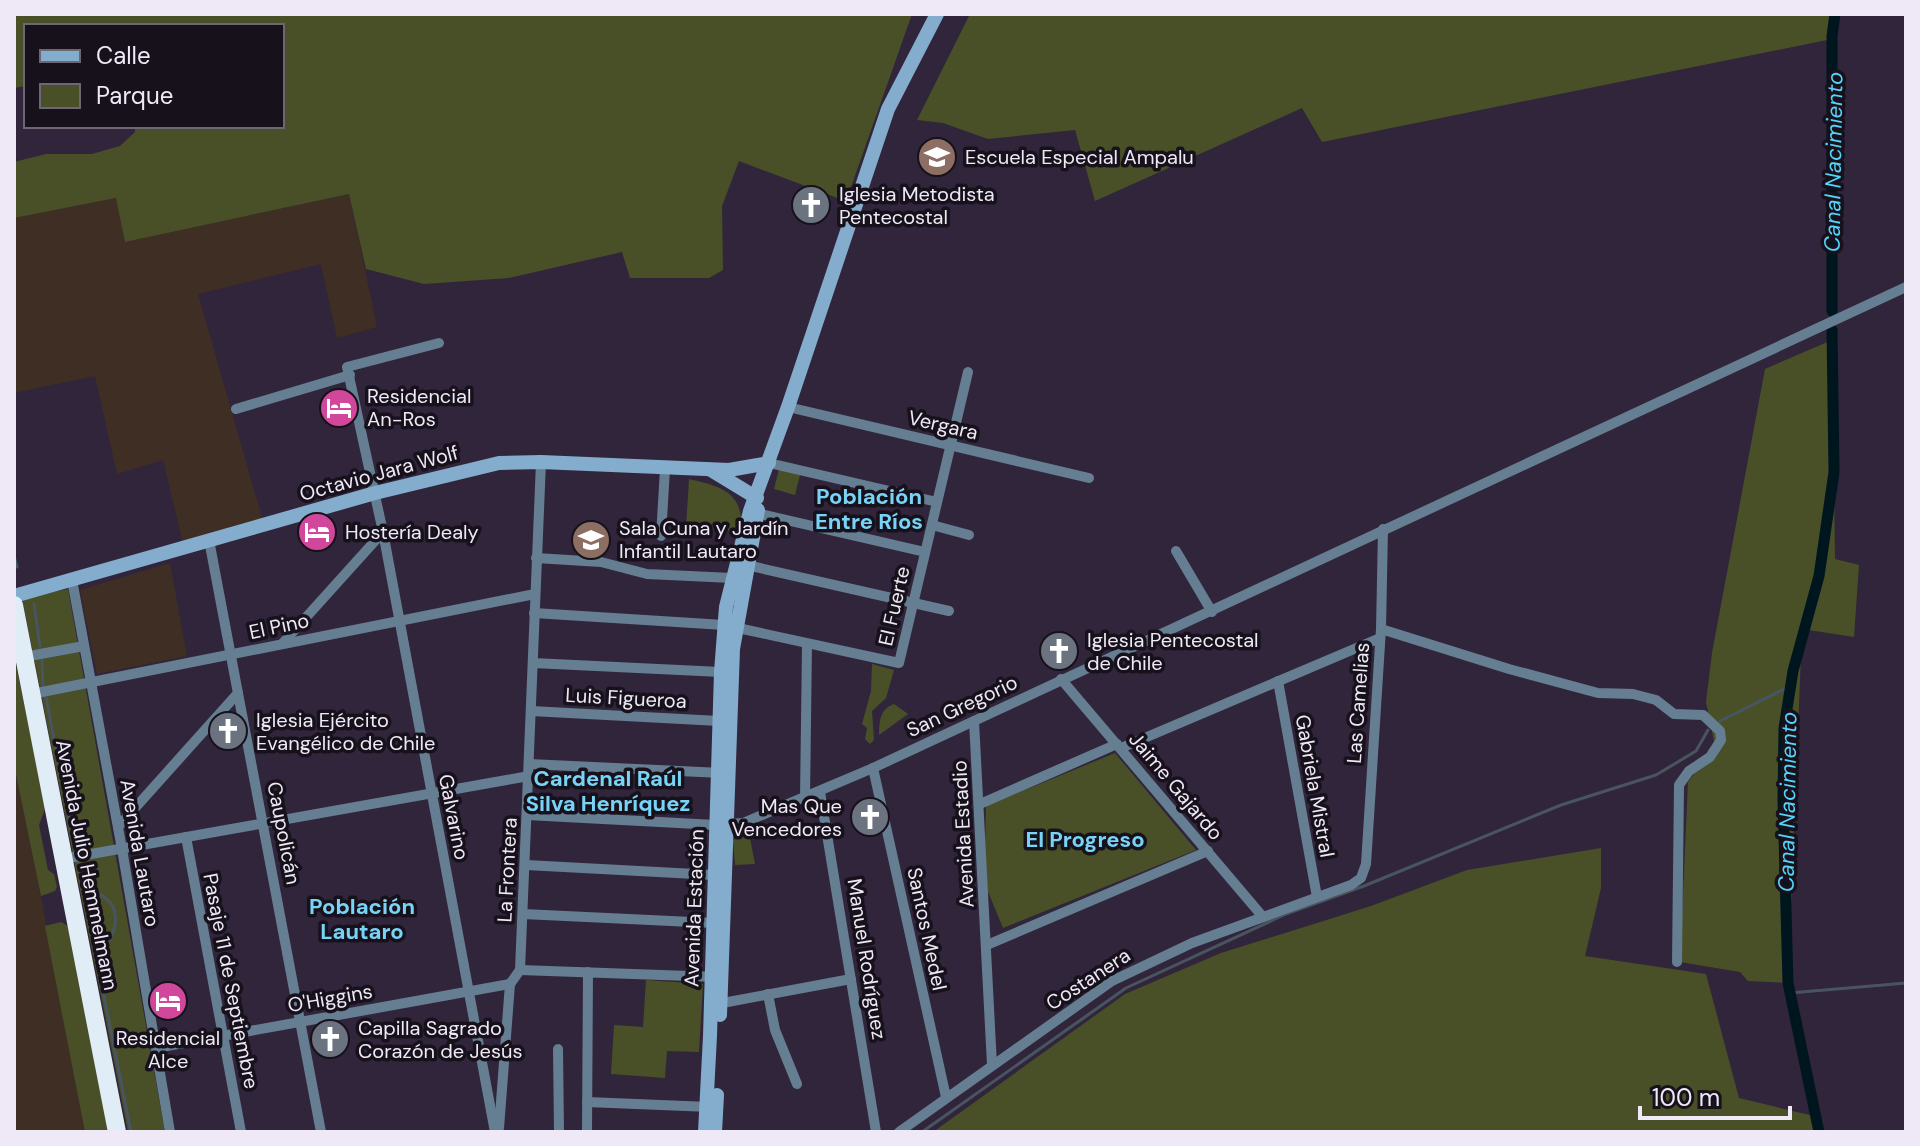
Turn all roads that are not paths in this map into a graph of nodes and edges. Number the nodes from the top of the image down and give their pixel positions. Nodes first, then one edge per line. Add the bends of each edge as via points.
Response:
1 (937, 14) edge
2 (1906, 287) edge
3 (439, 343) dead end
4 (348, 371) junction
5 (968, 372) dead end
6 (788, 407) junction
7 (236, 409) dead end
8 (951, 445) junction
9 (541, 462) junction
10 (769, 463) junction
11 (665, 469) junction
12 (711, 469) junction
13 (1089, 478) dead end
14 (375, 493) junction
15 (937, 502) junction
16 (755, 507) junction
17 (932, 525) junction
18 (1383, 529) junction
19 (383, 532) junction
20 (969, 535) dead end
21 (661, 536) dead end
22 (209, 540) junction
23 (1176, 551) dead end
24 (925, 552) junction
25 (536, 558) junction
26 (739, 569) junction
27 (72, 580) junction
28 (535, 594) junction
29 (14, 596) edge
30 (913, 603) junction
31 (14, 605) edge
32 (949, 611) dead end
33 (1212, 612) junction
34 (534, 613) junction
35 (399, 619) junction
36 (730, 626) junction
37 (1380, 634) junction
38 (282, 644) junction
39 (807, 644) junction
40 (84, 646) junction
41 (230, 655) junction
42 (24, 657) junction
43 (533, 663) junction
44 (721, 672) junction
45 (1061, 679) junction
46 (1278, 681) junction
47 (91, 682) junction
48 (238, 693) junction
49 (32, 694) junction
50 (531, 711) junction
51 (719, 721) junction
52 (974, 721) junction
53 (1119, 746) junction
54 (873, 768) junction
55 (529, 770) junction
56 (722, 773) junction
57 (820, 792) junction
58 (431, 793) junction
59 (805, 799) junction
60 (980, 804) junction
61 (527, 815) junction
62 (264, 823) junction
63 (721, 825) junction
64 (118, 827) junction
65 (186, 837) junction
66 (122, 849) junction
67 (1208, 851) junction
68 (63, 859) junction
69 (526, 865) junction
70 (714, 875) junction
71 (1361, 878) joint
72 (1317, 897) junction
73 (523, 914) junction
74 (1263, 917) junction
75 (713, 923) junction
76 (987, 945) junction
77 (1677, 962) dead end
78 (520, 970) junction
79 (588, 972) junction
80 (717, 977) junction
81 (851, 979) junction
82 (510, 984) junction
83 (468, 991) junction
84 (768, 994) junction
85 (716, 1005) junction
86 (301, 1022) junction
87 (223, 1036) junction
88 (156, 1048) junction
89 (558, 1049) dead end
90 (992, 1065) junction
91 (797, 1084) dead end
92 (946, 1097) junction
93 (587, 1102) junction
94 (711, 1107) junction
95 (117, 1132) edge
96 (170, 1132) edge
97 (241, 1132) edge
98 (321, 1132) edge
99 (497, 1132) edge
100 (559, 1132) edge
101 (587, 1132) edge
102 (705, 1132) edge
103 (715, 1132) edge
104 (876, 1132) edge
105 (899, 1132) edge

1 - 6 main road, Avenida Estación via 888,109
2 - 18 street, San Gregorio
3 - 4 street
4 - 7 street
4 - 14 street, Galvarino
5 - 8 street, El Fuerte
6 - 8 street, Vergara
6 - 10 main road, Avenida Estación
8 - 13 street, Vergara
8 - 15 street, El Fuerte
9 - 11 main road, Octavio Jara Wolf
9 - 14 main road, Octavio Jara Wolf via 499,463
9 - 25 street, La Frontera
10 - 12 main road, Octavio Jara Wolf
10 - 15 street
10 - 16 main road, Avenida Estación
11 - 12 main road, Octavio Jara Wolf
11 - 21 street
12 - 16 main road
14 - 19 street, Galvarino
14 - 22 main road, Octavio Jara Wolf
15 - 17 street, El Fuerte
16 - 24 street
16 - 26 main road, Avenida Estación
17 - 20 street
17 - 24 street, El Fuerte
18 - 33 street, San Gregorio
18 - 37 street, Las Camelias
19 - 35 street, Galvarino
19 - 38 street
22 - 27 main road, Octavio Jara Wolf
22 - 41 street, Caupolicán
23 - 33 street
24 - 30 street, El Fuerte
25 - 26 street via 601,562 647,574
25 - 28 street, La Frontera
26 - 30 street
26 - 36 main road, Avenida Estación
26 - 36 main road, Avenida Estación
27 - 29 main road, Octavio Jara Wolf
27 - 40 street, Avenida Lautaro
28 - 34 street, La Frontera
28 - 35 street, El Pino
30 - 32 street
30 - 39 street, El Fuerte via 899,663
31 - 42 highway, Avenida Julio Hemmelmann
33 - 45 street, San Gregorio
34 - 36 street
34 - 43 street, La Frontera
35 - 38 street, El Pino
35 - 58 street, Galvarino
36 - 39 street
36 - 44 main road, Avenida Estación
36 - 56 main road, Avenida Estación via 733,649
37 - 46 street
37 - 71 street, Las Camelias
37 - 77 street via 1598,693 1656,700 1674,714 1703,715 1720,731 1721,740 1710,757 1679,785
38 - 41 street, El Pino
39 - 59 street
40 - 42 street
40 - 47 street, Avenida Lautaro
41 - 47 street, El Pino
41 - 48 street, Caupolicán
42 - 49 highway, Avenida Julio Hemmelmann
43 - 44 street
43 - 50 street, La Frontera
44 - 51 main road, Avenida Estación
45 - 52 street, San Gregorio
45 - 53 street, Jaime Gajardo
46 - 53 street
46 - 72 street, Gabriela Mistral
47 - 49 street, El Pino
47 - 64 street, Avenida Lautaro
48 - 62 street, Caupolicán
48 - 64 street
49 - 68 highway, Avenida Julio Hemmelmann
50 - 51 street, Luis Figueroa
50 - 55 street, La Frontera
51 - 56 main road, Avenida Estación
52 - 54 street, San Gregorio
52 - 60 street, Avenida Estadio
53 - 60 street
53 - 67 street, Jaime Gajardo
54 - 57 street, San Gregorio
54 - 92 street, Santos Medel
55 - 56 street
55 - 58 street
55 - 61 street, La Frontera
56 - 63 main road, Avenida Estación
57 - 59 street, San Gregorio
57 - 81 street, Manuel Rodríguez
58 - 62 street
58 - 83 street, Galvarino
59 - 63 street, San Gregorio via 743,823
60 - 76 street, Avenida Estadio
61 - 63 street, San Gregorio
61 - 69 street, La Frontera
62 - 65 street
62 - 86 street, Caupolicán
63 - 70 main road, Avenida Estación
63 - 80 main road, Avenida Estación
64 - 66 street, Avenida Lautaro
65 - 66 street
65 - 87 street, Pasaje 11 de Septiembre
66 - 68 street
66 - 88 street, Avenida Lautaro
67 - 74 street, Jaime Gajardo
67 - 76 street
68 - 95 highway, Avenida Julio Hemmelmann
69 - 70 street
69 - 73 street, La Frontera
70 - 75 main road, Avenida Estación
71 - 72 street, Costanera
72 - 74 street, Costanera
73 - 75 street
73 - 78 street, La Frontera
74 - 90 street, Costanera via 1165,954 1112,981
75 - 80 main road, Avenida Estación
76 - 90 street, Avenida Estadio
78 - 79 street
78 - 82 street
79 - 80 street
79 - 93 street
80 - 85 main road, Avenida Estación
81 - 84 street
81 - 104 street, Manuel Rodríguez
82 - 83 street, O'Higgins
82 - 99 street
83 - 86 street, O'Higgins
83 - 99 street, Galvarino
84 - 85 street
84 - 91 street via 775,1030
85 - 94 main road, Avenida Estación
86 - 87 street, O'Higgins
86 - 98 street, Caupolicán
87 - 88 street, O'Higgins
87 - 97 street, Pasaje 11 de Septiembre
88 - 96 street, Avenida Lautaro
89 - 100 street
90 - 92 street, Costanera
92 - 105 street, Costanera
93 - 94 street
93 - 101 street
94 - 102 main road, Avenida Estación
94 - 103 main road, Avenida Estación

